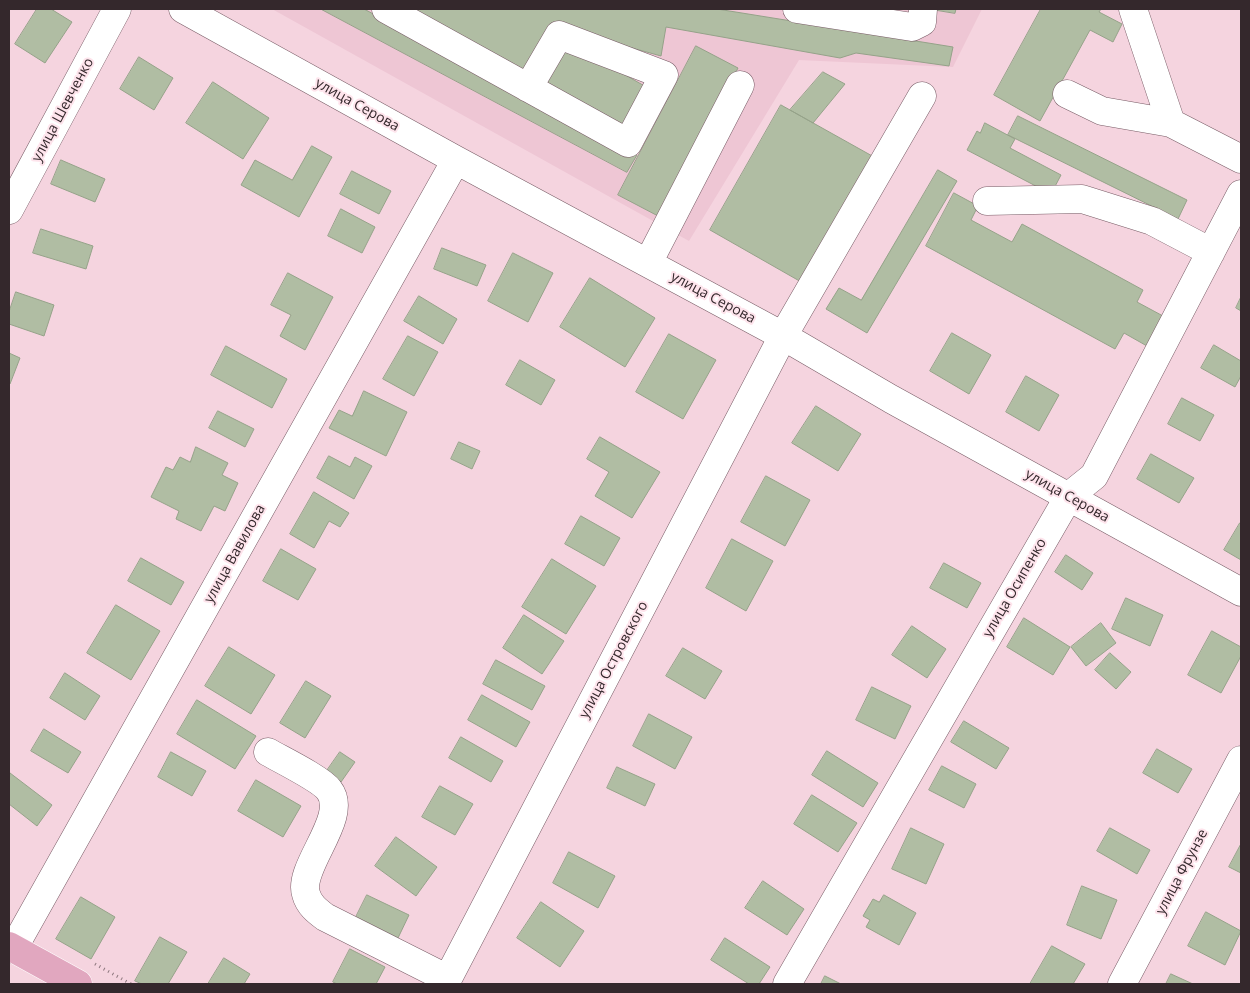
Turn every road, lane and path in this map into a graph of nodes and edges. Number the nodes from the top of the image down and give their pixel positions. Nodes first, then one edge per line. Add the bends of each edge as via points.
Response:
1 (117, 9) edge
2 (182, 9) edge
3 (386, 9) edge
4 (797, 9) edge
5 (923, 9) edge
6 (1133, 9) edge
7 (740, 85) dead end
8 (528, 88) junction
9 (1067, 94) dead end
10 (922, 96) dead end
11 (1171, 123) junction
12 (1241, 159) edge
13 (456, 160) junction
14 (1241, 194) edge
15 (987, 201) dead end
16 (9, 210) edge
17 (1211, 252) junction
18 (648, 263) junction
19 (783, 336) junction
20 (1069, 496) junction
21 (1241, 592) edge
22 (268, 752) dead end
23 (1241, 760) edge
24 (11, 948) edge
25 (446, 982) edge
26 (78, 984) edge
27 (787, 984) edge
28 (1122, 984) edge

1 - 16 street, улица Шевченко
2 - 13 street, улица Серова
3 - 8 street
4 - 5 street via 912,27 922,22
6 - 11 street
7 - 18 street
8 - 8 street via 559,35 664,75 628,143
9 - 11 street via 1102,111
10 - 19 street, улица Островского
11 - 12 street
13 - 18 street, улица Серова
13 - 24 street, улица Вавилова
14 - 17 street, улица Осипенко
15 - 17 street via 1082,199 1152,221
17 - 20 street, улица Осипенко via 1094,476
18 - 19 street, улица Серова
19 - 20 street, улица Серова
19 - 25 street, улица Островского
20 - 21 street, улица Серова
20 - 27 street, улица Осипенко
22 - 25 street via 330,790 334,801 334,813 306,880 305,893 312,906 325,917
23 - 28 street, улица Фрунзе
24 - 26 main road

